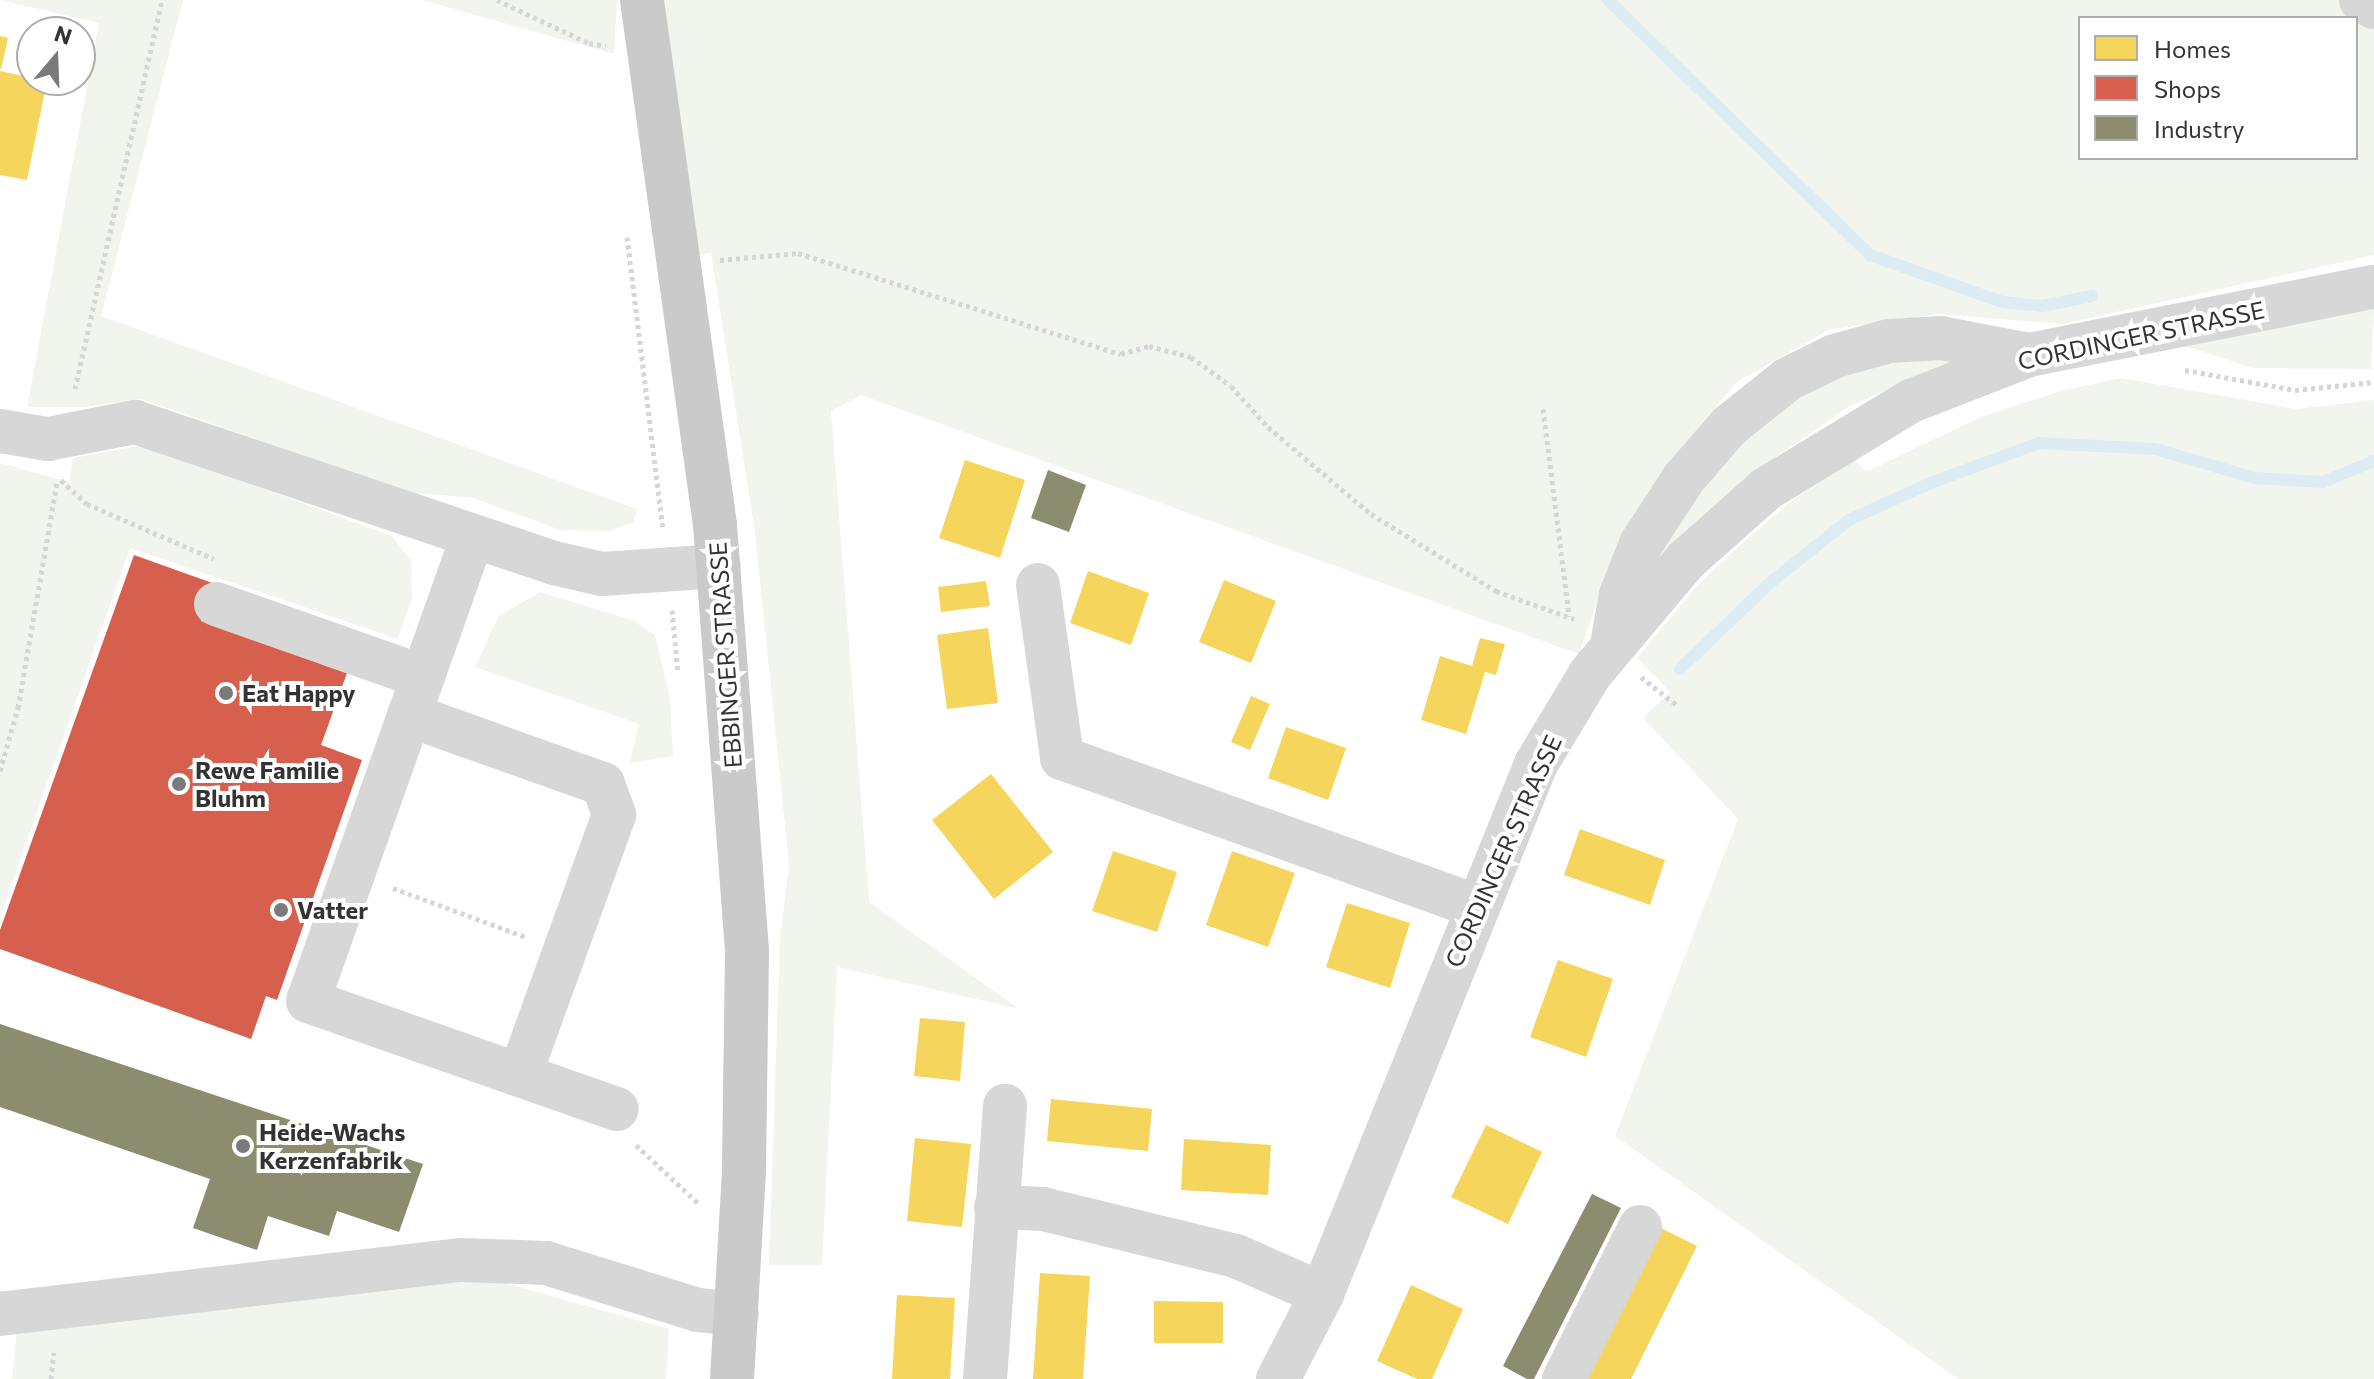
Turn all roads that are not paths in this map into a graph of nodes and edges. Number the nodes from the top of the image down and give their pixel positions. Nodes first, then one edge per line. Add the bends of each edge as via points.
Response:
1 (642, 0) edge
2 (2361, 0) edge
3 (2374, 7) edge
4 (2374, 287) edge
5 (2029, 355) junction
6 (0, 431) edge
7 (472, 538) junction
8 (719, 566) junction
9 (1038, 585) dead end
10 (216, 604) dead end
11 (1611, 645) junction
12 (416, 696) junction
13 (1476, 906) junction
14 (520, 1075) junction
15 (1005, 1106) dead end
16 (617, 1109) road end
17 (996, 1207) junction
18 (1640, 1227) dead end
19 (1322, 1294) junction
20 (0, 1314) edge
21 (737, 1314) junction
22 (1282, 1378) edge
23 (732, 1379) edge
24 (985, 1379) edge
25 (1564, 1379) edge

1 - 8 main road, EBBINGER STRASSE
2 - 3 street
4 - 5 street, CORDINGER STRASSE
5 - 11 street, CORDINGER STRASSE via 1911,401 1766,489 1685,561
5 - 11 street via 1941,338 1889,341 1835,356 1788,379 1729,426 1684,478 1641,544 1621,595
6 - 7 street via 48,439 135,422
7 - 8 street via 602,574
7 - 12 street
8 - 21 main road, EBBINGER STRASSE via 747,952
9 - 13 street via 1062,758
10 - 12 street
11 - 13 street, CORDINGER STRASSE via 1536,764
12 - 14 street via 603,784 614,815
12 - 14 street via 308,1001
13 - 19 street, CORDINGER STRASSE
14 - 16 street
15 - 17 street
17 - 19 street via 1043,1209 1236,1256
17 - 24 street
18 - 25 street
19 - 22 street, CORDINGER STRASSE
20 - 21 street via 462,1260 546,1263 698,1310
21 - 23 main road, EBBINGER STRASSE

